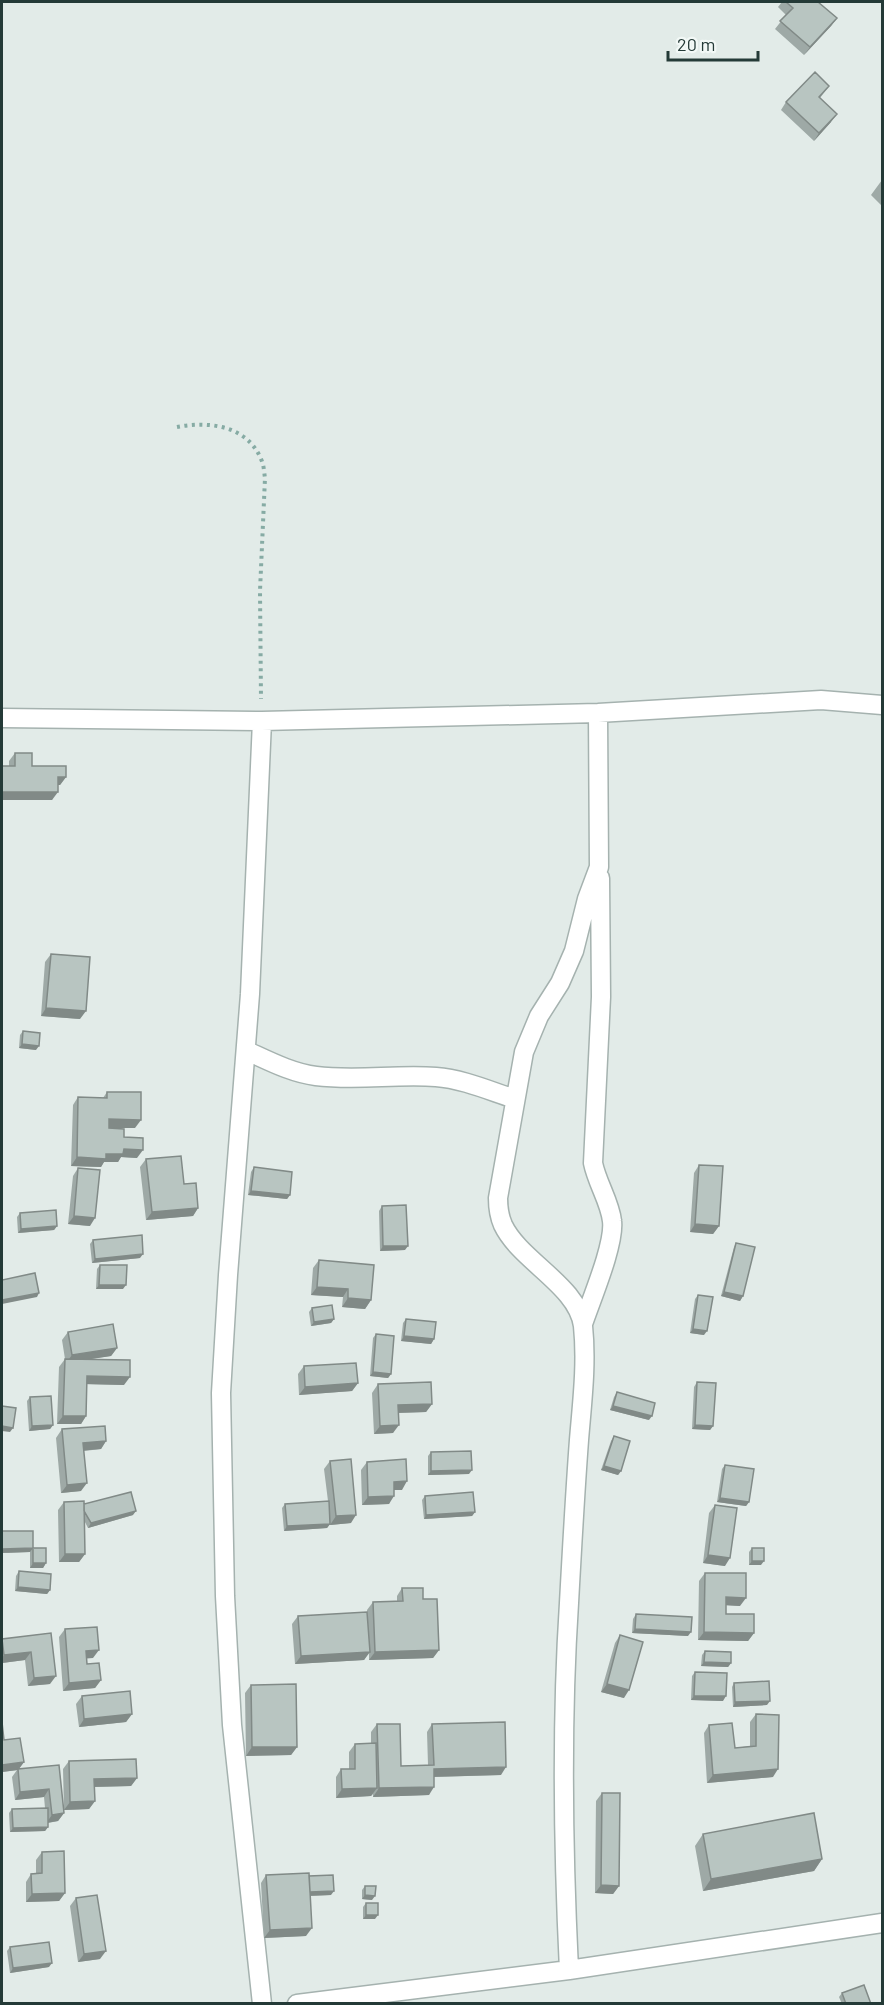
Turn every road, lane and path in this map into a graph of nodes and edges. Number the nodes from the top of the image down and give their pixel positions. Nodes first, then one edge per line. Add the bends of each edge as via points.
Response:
1 (177, 427) dead end
2 (882, 705) edge
3 (598, 713) junction
4 (2, 718) edge
5 (262, 721) junction
6 (599, 867) junction
7 (247, 1051) junction
8 (515, 1099) junction
9 (582, 1324) junction
10 (882, 1923) edge
11 (569, 1970) junction
12 (262, 2004) edge
13 (297, 2004) edge

1 - 5 path via 198,423 232,429 251,442 262,459
2 - 3 street via 821,700
3 - 5 street
3 - 6 street
4 - 5 street
5 - 7 street
6 - 8 street via 574,951 524,1052
6 - 9 street via 601,998 593,1163 613,1224
7 - 8 street via 314,1076 437,1077
7 - 12 street via 228,1275 222,1473 232,1725
8 - 9 street via 498,1198 502,1223 516,1245 567,1295
9 - 11 street via 582,1398 566,1647 564,1871
10 - 11 street
11 - 13 street

